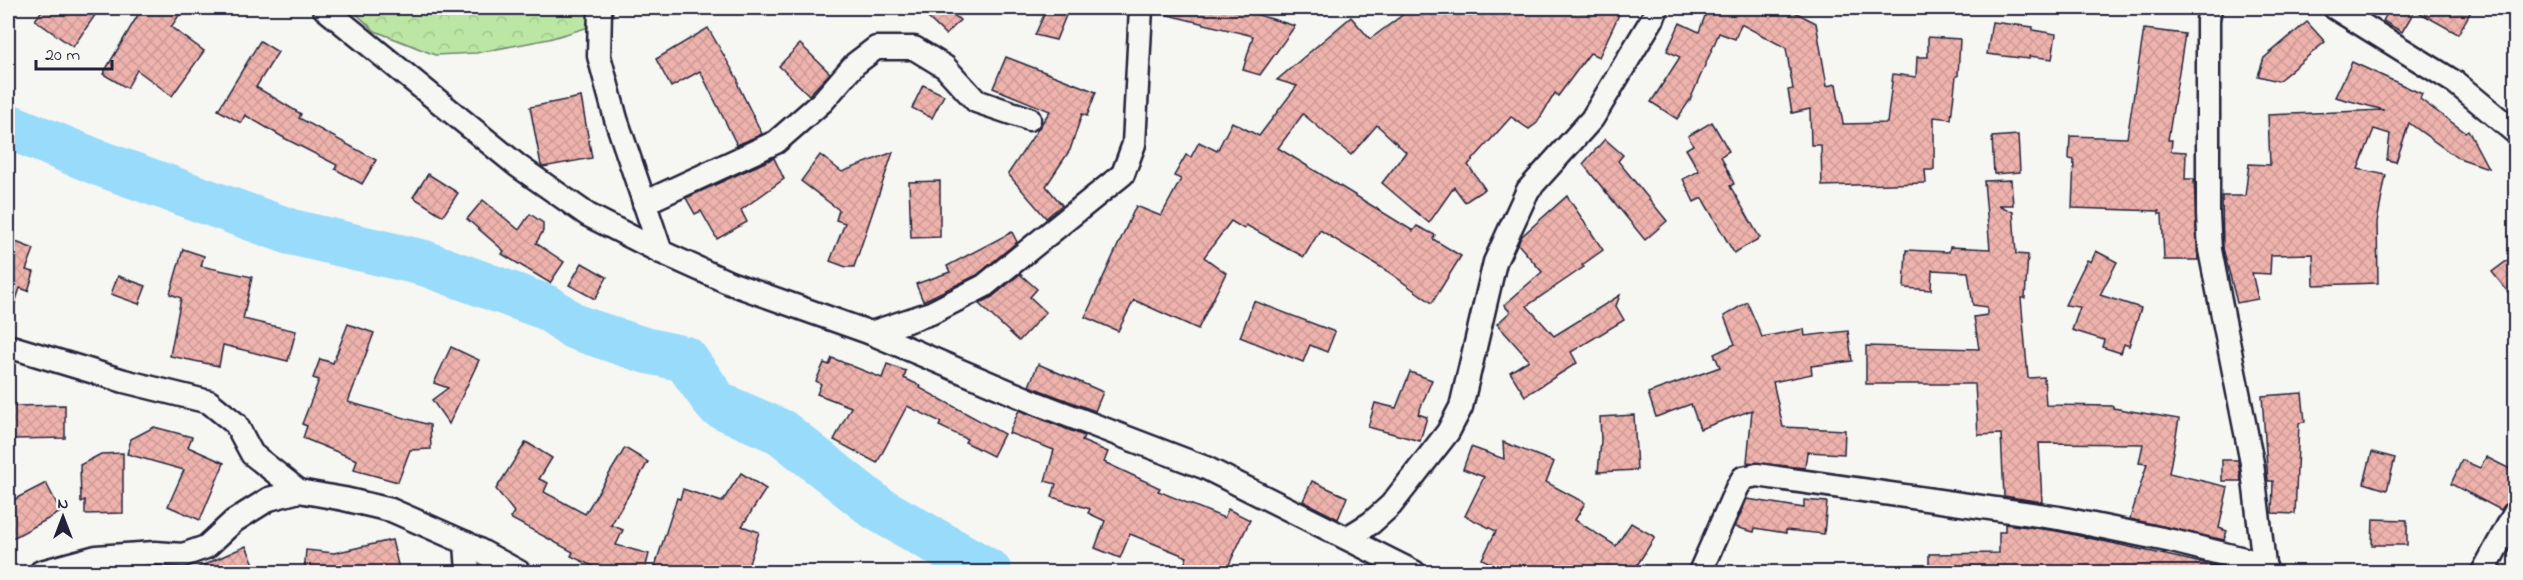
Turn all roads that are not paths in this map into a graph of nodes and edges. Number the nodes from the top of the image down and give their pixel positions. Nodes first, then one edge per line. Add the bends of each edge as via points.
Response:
1 (324, 8) edge
2 (600, 8) edge
3 (1142, 8) edge
4 (1657, 8) edge
5 (2210, 8) edge
6 (2336, 8) edge
7 (1029, 118) dead end
8 (2516, 133) edge
9 (644, 203) junction
10 (660, 252) junction
11 (871, 333) junction
12 (8, 346) edge
13 (299, 491) junction
14 (2516, 511) edge
15 (1347, 538) junction
16 (466, 543) junction
17 (185, 564) edge
18 (2265, 568) edge
19 (41, 573) edge
20 (468, 573) edge
21 (519, 573) edge
22 (1414, 573) edge
23 (1700, 573) edge
24 (2483, 573) edge

1 - 10 street via 518,166 588,215
2 - 9 street via 599,56
3 - 11 street via 1134,144 1123,174 984,286 931,313
4 - 15 street via 1592,118 1528,190 1496,262 1461,407 1448,432 1391,505
5 - 18 street via 2211,250 2252,464
6 - 8 street via 2456,83
7 - 9 street via 976,101 945,67 914,48 876,48 776,142
9 - 10 street
10 - 11 street via 730,283
11 - 15 street via 1036,403 1206,468
12 - 13 street via 209,402 236,424 252,454
13 - 16 street via 390,510
13 - 17 street via 269,499 234,521
14 - 24 street
15 - 22 street
16 - 20 street
16 - 21 street
17 - 19 street via 154,553 106,556
18 - 23 street via 2172,541 2059,518 1757,475 1743,478 1737,488

